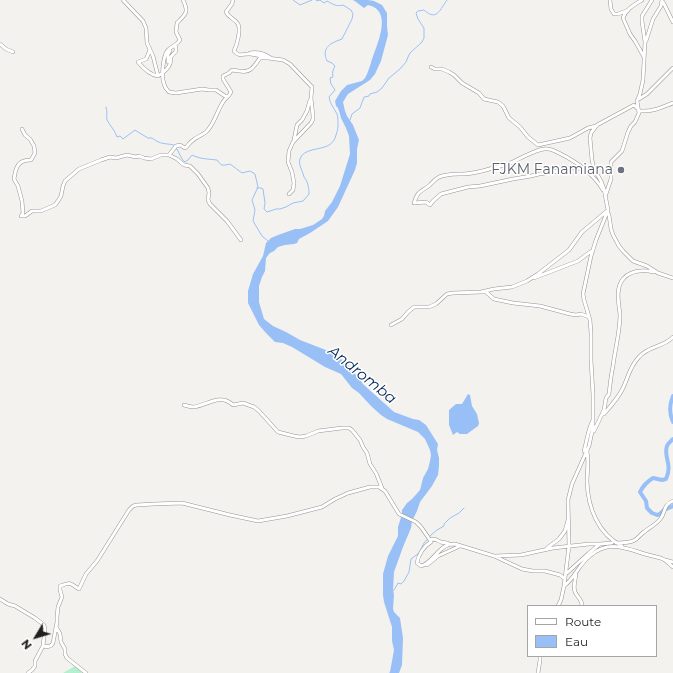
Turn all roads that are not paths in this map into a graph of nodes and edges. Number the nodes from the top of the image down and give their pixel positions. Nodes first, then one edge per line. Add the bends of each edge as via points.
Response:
1 (124, 0) edge
2 (183, 0) edge
3 (233, 0) edge
4 (610, 0) edge
5 (642, 0) edge
6 (652, 0) edge
7 (662, 0) edge
8 (627, 10) junction
9 (673, 22) edge
10 (645, 42) junction
11 (0, 44) edge
12 (173, 46) junction
13 (150, 49) junction
14 (13, 52) dead end
15 (247, 54) junction
16 (644, 57) junction
17 (268, 58) junction
18 (272, 59) junction
19 (168, 66) junction
20 (431, 67) dead end
21 (673, 68) edge
22 (163, 72) junction
23 (158, 76) junction
24 (312, 95) junction
25 (228, 97) junction
26 (637, 101) junction
27 (673, 103) edge
28 (634, 105) junction
29 (638, 110) junction
30 (598, 125) junction
31 (22, 129) dead end
32 (293, 142) junction
33 (169, 155) junction
34 (586, 170) junction
35 (289, 194) dead end
36 (605, 195) junction
37 (607, 206) junction
38 (607, 211) junction
39 (241, 240) dead end
40 (593, 251) junction
41 (658, 273) junction
42 (673, 278) edge
43 (528, 280) junction
44 (481, 292) junction
45 (589, 317) junction
46 (391, 325) dead end
47 (673, 337) edge
48 (184, 405) dead end
49 (594, 418) junction
50 (601, 418) junction
51 (588, 446) junction
52 (587, 450) junction
53 (582, 459) junction
54 (382, 488) junction
55 (673, 501) edge
56 (568, 519) junction
57 (429, 538) junction
58 (449, 544) junction
59 (616, 544) junction
60 (460, 546) junction
61 (569, 546) junction
62 (601, 546) junction
63 (626, 548) junction
64 (546, 549) junction
65 (494, 556) junction
66 (664, 559) junction
67 (673, 562) edge
68 (424, 565) junction
69 (673, 567) edge
70 (578, 570) junction
71 (566, 574) junction
72 (565, 578) junction
73 (564, 586) junction
74 (0, 599) edge
75 (558, 605) edge
76 (582, 605) edge
77 (56, 627) junction
78 (43, 646) junction
79 (540, 657) edge
80 (28, 673) edge
81 (86, 673) edge
82 (538, 673) edge

1 - 13 street via 143,21
2 - 12 street via 186,11 177,23 176,32 180,40
3 - 15 street via 226,14 239,28 234,51 238,55
4 - 8 street via 614,14
5 - 8 street
6 - 10 street via 642,16
7 - 9 street
7 - 10 street
8 - 16 street via 624,21
10 - 16 street
11 - 14 street
12 - 19 street via 168,54
12 - 19 street via 176,52 171,56
12 - 22 street via 165,55
13 - 23 street
13 - 23 street via 146,59 138,62 150,73
15 - 17 street
15 - 18 street via 256,52
16 - 26 street via 643,80
17 - 18 street
17 - 25 street via 260,58 249,70 232,70 223,76 231,92
18 - 24 street via 290,64 312,87
19 - 22 street
20 - 30 street via 449,72 484,99 498,102 509,118 538,145 570,138
21 - 26 street
22 - 23 street
22 - 25 street via 164,84 169,92 216,90
24 - 32 street via 307,111 297,125
24 - 32 street via 313,119
25 - 33 street via 224,99 207,131 185,148 180,144 176,146
26 - 28 street
26 - 29 street
27 - 29 street via 649,112
28 - 29 street
28 - 30 street
29 - 36 street via 639,113 628,132 622,151 611,162 611,179
30 - 36 street via 591,133 591,156
31 - 33 street via 34,146 35,153 31,160 19,164 14,179 22,201 21,216 55,205 66,181 79,169 110,157 119,158 126,155 150,159
32 - 35 street via 288,162 294,183
33 - 39 street via 190,166 198,174 208,188 210,204
34 - 34 street via 570,168 468,187 442,194 430,205 426,202 414,203 421,190 439,177 501,166 542,149 555,151
34 - 37 street via 600,186
36 - 37 street
37 - 38 street
38 - 40 street
38 - 41 street via 610,229 619,246 633,261
38 - 43 street via 582,232 569,250
40 - 43 street via 578,261
40 - 45 street via 583,294
41 - 42 street
41 - 50 street via 633,272 622,280 618,299 618,340 609,394
43 - 44 street via 512,287
44 - 45 street via 486,292 494,299
44 - 46 street via 447,294 429,307 414,307 402,319
45 - 49 street
47 - 50 street via 638,357 623,388
48 - 54 street via 194,406 220,400 229,401 233,405 243,403 259,411 278,432 300,437 318,431 349,428 360,440
49 - 51 street
49 - 53 street
50 - 51 street
51 - 52 street
52 - 53 street
52 - 59 street via 590,504 598,525
53 - 56 street via 568,500
54 - 57 street via 397,511 416,522
54 - 77 street via 348,493 322,507 258,521 182,503 133,506 86,574 79,589 69,583 60,586 62,597
55 - 59 street via 667,505 657,523 635,540
56 - 61 street
56 - 64 street via 565,531
57 - 58 street
57 - 68 street via 431,542 424,548 417,561 421,566
58 - 60 street
58 - 68 street
59 - 62 street
59 - 63 street
60 - 65 street
60 - 68 street
61 - 62 street
61 - 64 street
61 - 71 street
62 - 63 street
62 - 70 street
62 - 71 street via 589,553
63 - 66 street
64 - 65 street via 521,555
65 - 72 street via 522,569 545,571
66 - 67 street
66 - 69 street
70 - 73 street
70 - 76 street via 574,589
71 - 72 street
72 - 73 street
73 - 75 street
74 - 78 street via 44,625
77 - 78 street via 52,645
77 - 81 street via 67,658
78 - 80 street via 35,666
79 - 82 street

